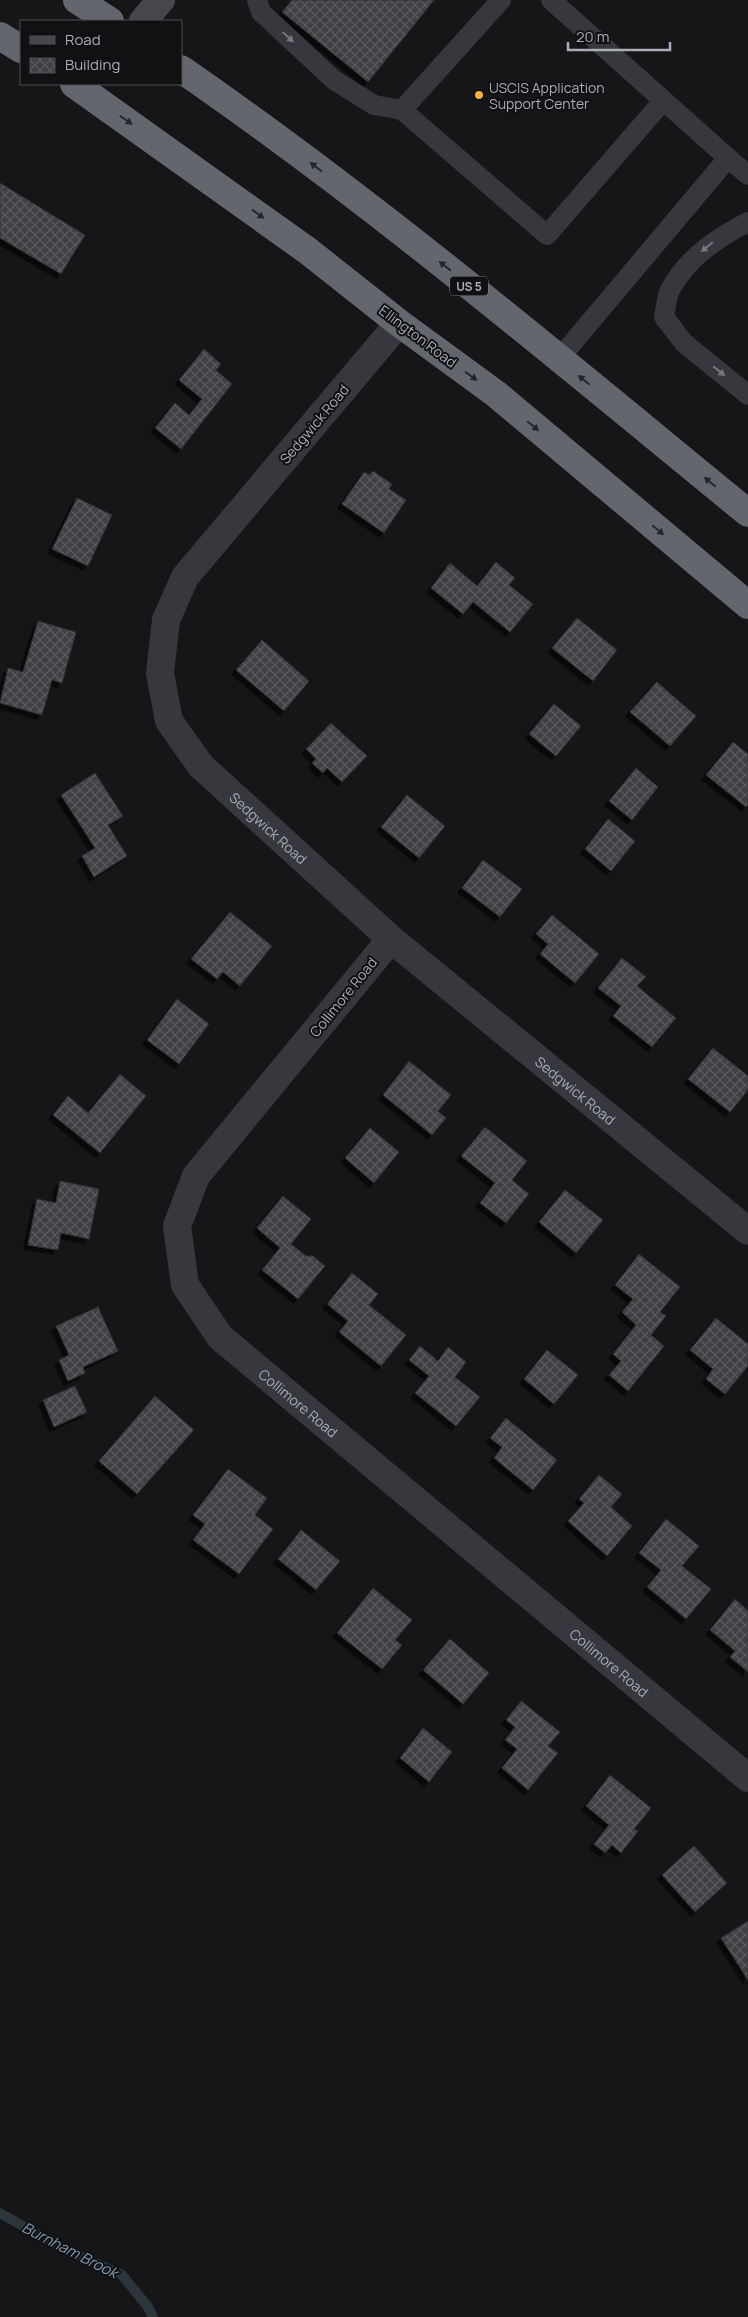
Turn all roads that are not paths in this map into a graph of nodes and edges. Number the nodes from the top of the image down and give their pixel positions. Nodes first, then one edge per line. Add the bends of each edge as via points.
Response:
1 (77, 0) edge
2 (161, 0) edge
3 (258, 0) edge
4 (501, 0) edge
5 (551, 0) edge
6 (108, 20) edge
7 (144, 20) edge
8 (0, 36) edge
9 (20, 48) edge
10 (182, 70) edge
11 (84, 86) edge
12 (664, 101) junction
13 (402, 110) junction
14 (728, 158) junction
15 (748, 175) edge
16 (748, 222) edge
17 (399, 323) junction
18 (559, 359) junction
19 (748, 394) edge
20 (748, 513) edge
21 (748, 606) edge
22 (391, 939) junction
23 (748, 1231) edge
24 (748, 1778) edge

1 - 6 highway
2 - 7 main road
3 -> 13 lane via 261,12 334,80 374,105
4 - 13 lane
5 - 12 lane
8 - 9 highway
18 -> 10 highway, US 5 via 376,212
11 -> 17 highway, Ellington Road via 308,250
12 - 13 lane via 547,235
12 - 14 lane
14 - 15 lane
14 - 18 lane
16 -> 19 lane via 706,247 684,268 669,292 664,317 684,343
17 -> 21 highway, Ellington Road via 496,394
17 - 22 street, Sedgwick Road via 185,577 166,620 160,673 170,721 201,766
20 -> 18 highway, US 5
22 - 23 street, Sedgwick Road
22 - 24 street, Collimore Road via 196,1176 177,1226 185,1285 220,1337

